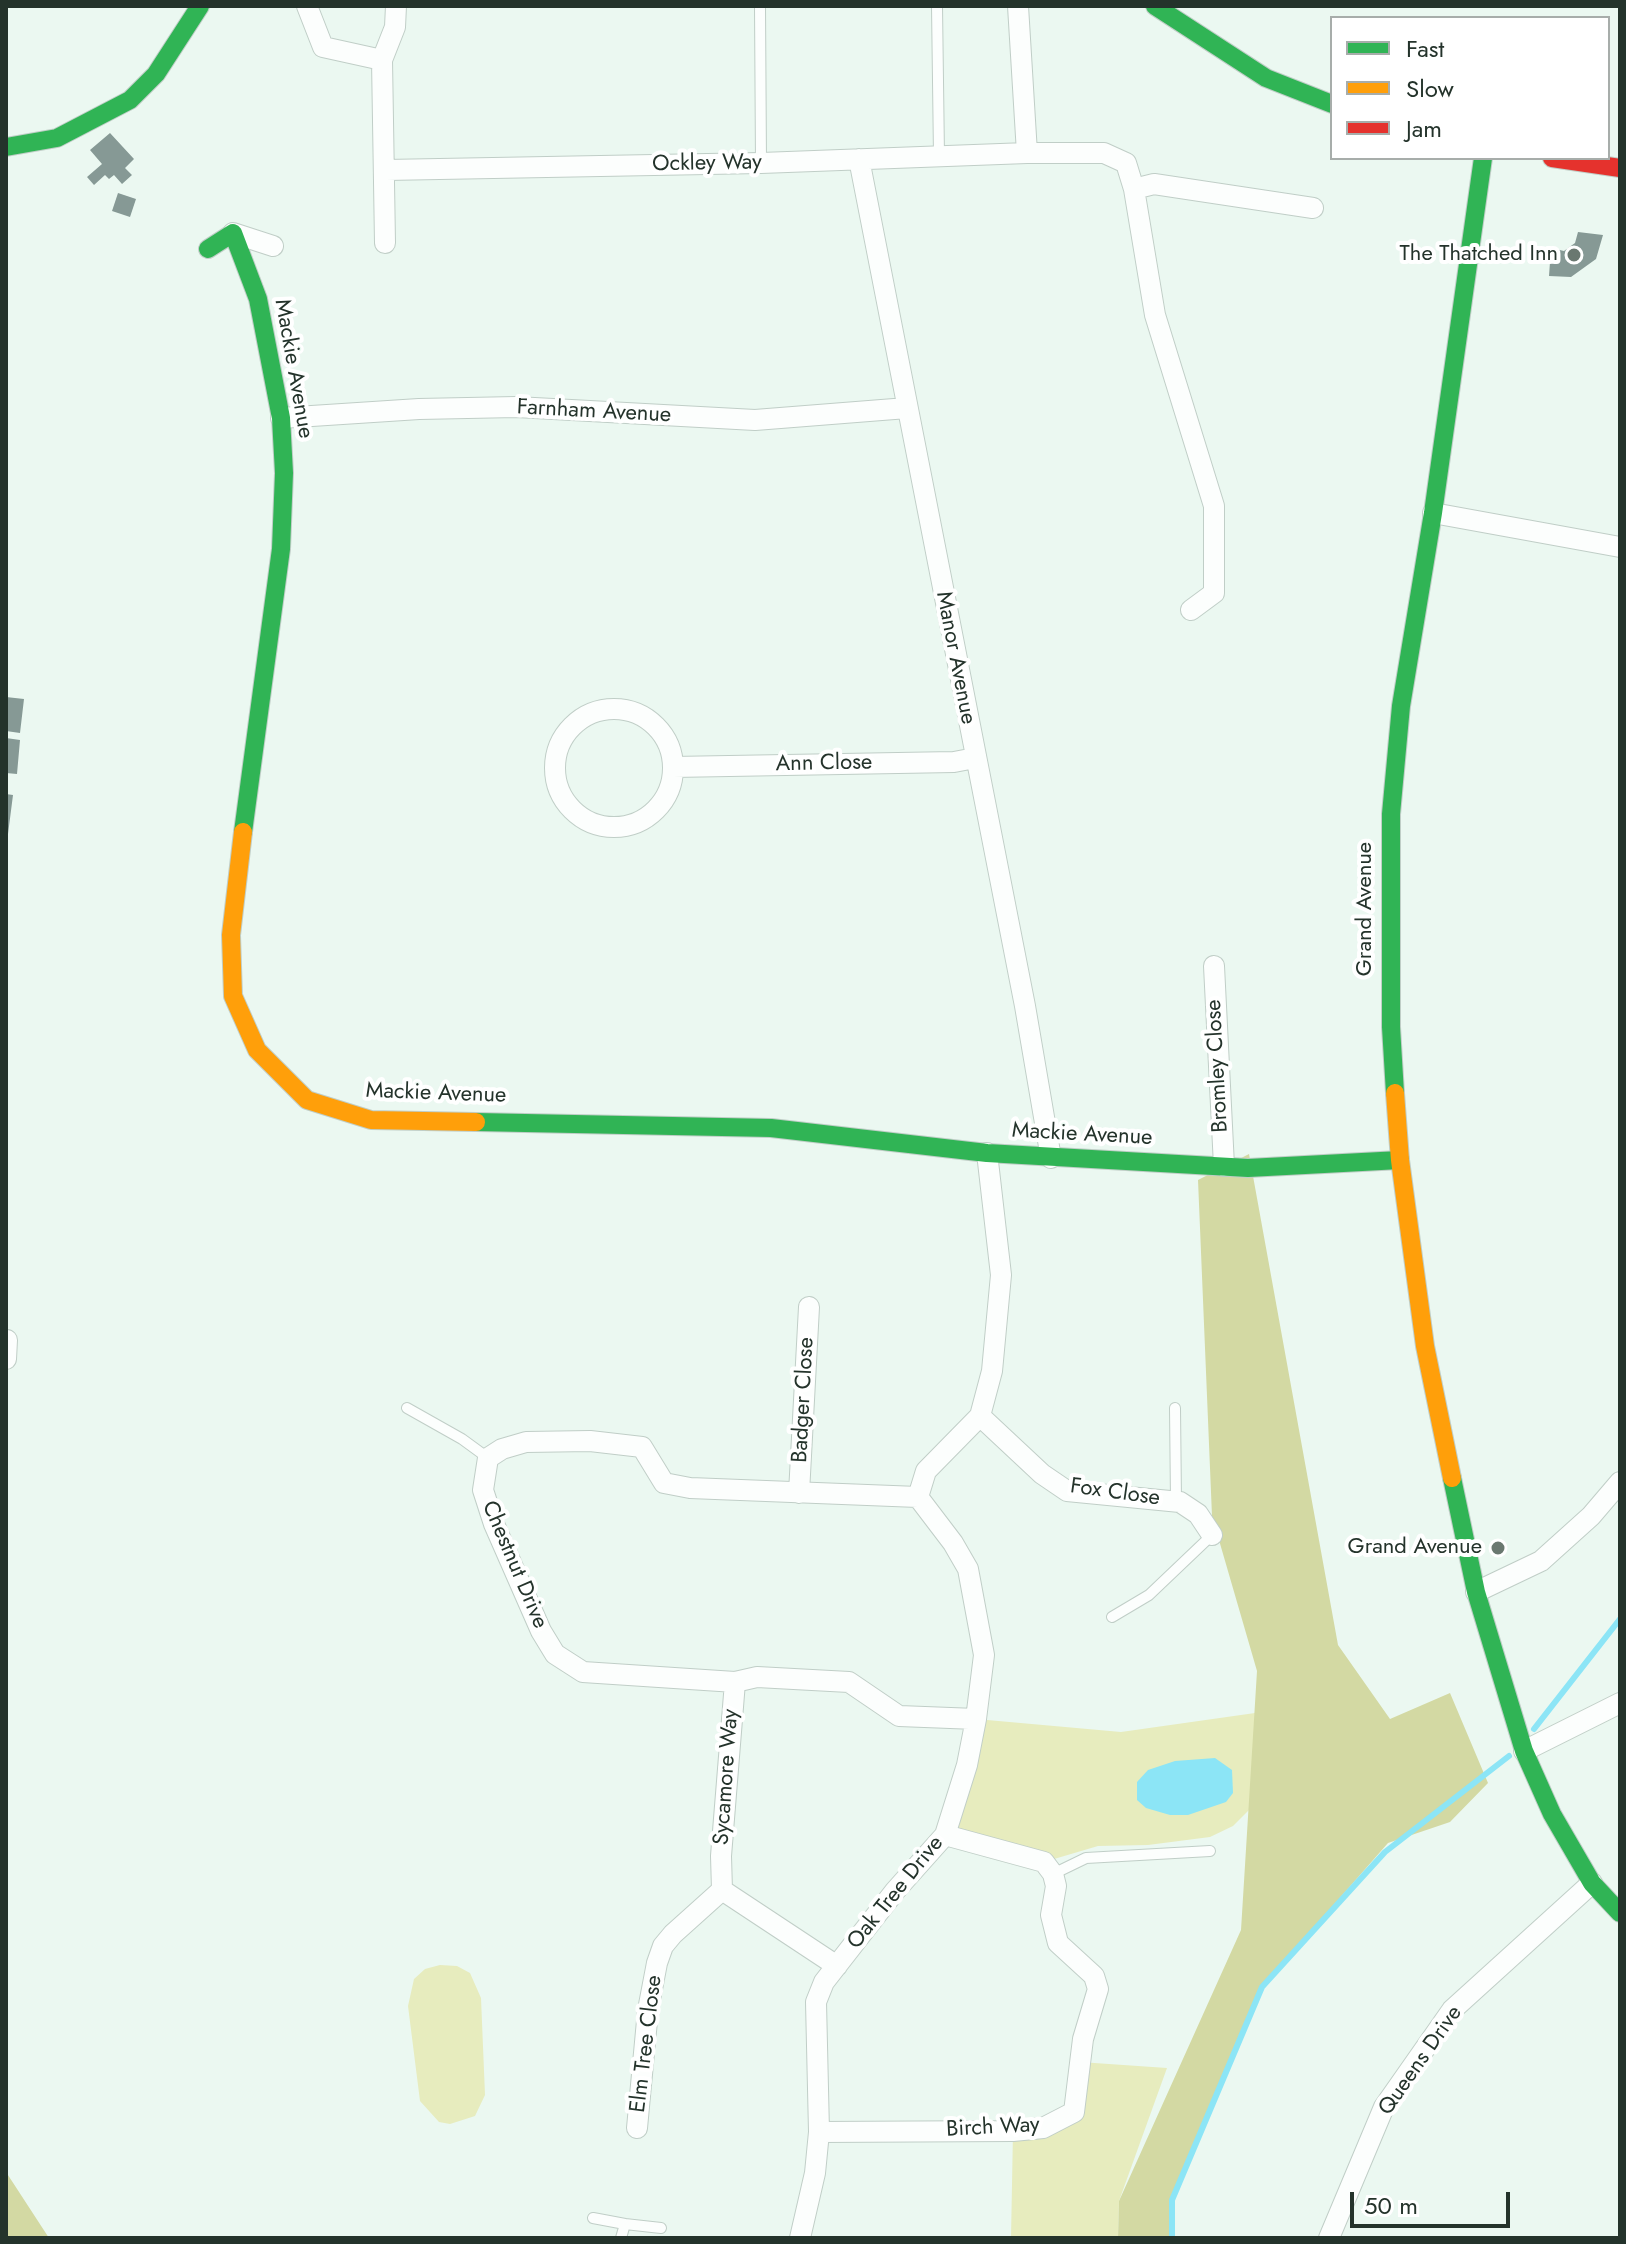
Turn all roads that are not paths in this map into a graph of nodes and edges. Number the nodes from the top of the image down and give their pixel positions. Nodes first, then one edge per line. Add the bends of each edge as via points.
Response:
1 (200, 6) edge
2 (307, 6) edge
3 (396, 6) edge
4 (760, 6) edge
5 (937, 6) edge
6 (1018, 6) edge
7 (1155, 6) edge
8 (382, 60) junction
9 (1330, 103) edge
10 (6, 147) edge
11 (1027, 153) junction
12 (939, 156) junction
13 (859, 159) junction
14 (1483, 160) edge
15 (1566, 160) edge
16 (761, 163) junction
17 (1620, 168) edge
18 (386, 170) junction
19 (1134, 189) junction
20 (1313, 208) dead end
21 (233, 233) junction
22 (385, 243) dead end
23 (273, 246) dead end
24 (208, 249) dead end
25 (907, 408) junction
26 (281, 418) junction
27 (1433, 513) junction
28 (1620, 547) edge
29 (1191, 610) dead end
30 (975, 758) junction
31 (673, 767) junction
32 (1214, 966) dead end
33 (987, 1153) junction
34 (1051, 1158) junction
35 (1400, 1160) junction
36 (1224, 1166) junction
37 (809, 1307) dead end
38 (7, 1340) edge
39 (6, 1359) edge
40 (407, 1408) dead end
41 (1175, 1408) dead end
42 (980, 1416) junction
43 (488, 1458) junction
44 (1620, 1482) edge
45 (799, 1493) junction
46 (918, 1497) junction
47 (1176, 1501) junction
48 (1212, 1535) joint
49 (1476, 1592) junction
50 (1112, 1617) dead end
51 (735, 1682) junction
52 (1620, 1703) edge
53 (976, 1719) junction
54 (1524, 1751) junction
55 (945, 1835) junction
56 (1210, 1851) dead end
57 (1053, 1874) junction
58 (1592, 1883) junction
59 (722, 1890) junction
60 (1620, 1913) edge
61 (837, 1966) junction
62 (637, 2128) dead end
63 (819, 2132) junction
64 (593, 2218) dead end
65 (625, 2224) junction
66 (661, 2228) dead end
67 (621, 2238) edge
68 (800, 2238) edge
69 (1329, 2238) edge

1 - 10 street via 156,74 130,100 57,138
2 - 8 street via 323,47
3 - 8 street via 395,27
4 - 16 lane
5 - 12 lane
6 - 11 street
7 - 9 street via 1266,78
8 - 18 street
11 - 12 street, Ockley Way
11 - 19 street, Ockley Way via 1104,153 1126,163
12 - 13 street, Ockley Way
13 - 16 street, Ockley Way
13 - 25 street, Manor Avenue
14 - 27 street, Grand Avenue
15 - 17 street
16 - 18 street, Ockley Way
18 - 22 street
19 - 20 street via 1154,184
19 - 29 street, Ockley Way via 1155,315 1214,506 1214,593
21 - 23 street
21 - 24 street
21 - 26 street, Mackie Avenue via 258,299
25 - 26 street, Farnham Avenue via 755,420 516,407
25 - 30 street, Manor Avenue
26 - 33 street, Mackie Avenue via 281,549 231,935 233,996 257,1050 307,1100 371,1120 771,1128
27 - 28 street
27 - 35 street, Grand Avenue via 1401,706 1391,814 1391,1027
30 - 31 street, Ann Close
30 - 34 street, Manor Avenue
31 - 31 street via 660,805 626,826 606,827 571,808 555,772 565,734 594,712 612,709 648,719 661,732
32 - 36 street, Bromley Close
33 - 34 street, Mackie Avenue
33 - 42 street via 1001,1275 992,1371
34 - 36 street, Mackie Avenue
35 - 36 street, Mackie Avenue
35 - 49 street, Grand Avenue via 1425,1346
37 - 45 street, Badger Close
38 - 39 street
40 - 43 lane
41 - 47 lane
42 - 46 street via 926,1471
42 - 47 street, Fox Close via 1067,1491
43 - 45 street, Badger Close via 526,1442 590,1441 642,1447 664,1483 729,1492
43 - 51 street, Chestnut Drive via 483,1490 494,1524 555,1654 583,1672
44 - 49 street via 1541,1561
45 - 46 street, Badger Close
46 - 53 street, Oak Tree Drive via 968,1569 984,1655
47 - 48 street, Fox Close via 1198,1514
48 - 50 lane via 1149,1595
49 - 54 street, Grand Avenue
51 - 53 street, Sycamore Way via 757,1677 849,1682 899,1716
51 - 59 street, Sycamore Way
52 - 54 street
53 - 55 street, Oak Tree Drive
54 - 58 street, Grand Avenue
55 - 57 street via 1044,1862
55 - 61 street, Oak Tree Drive
56 - 57 lane via 1086,1858
57 - 63 street, Birch Way via 1051,1915 1058,1943 1094,1976 1098,1989 1083,2039 1074,2112 1043,2128 1013,2131
58 - 60 street, Grand Avenue
58 - 69 street, Queens Drive via 1452,2010 1384,2107
59 - 61 street
59 - 62 street, Elm Tree Close via 673,1934 660,1954 648,2010
61 - 63 street, Oak Tree Drive via 816,2002
63 - 68 street, Oak Tree Drive
64 - 65 lane
65 - 66 lane
65 - 67 lane

